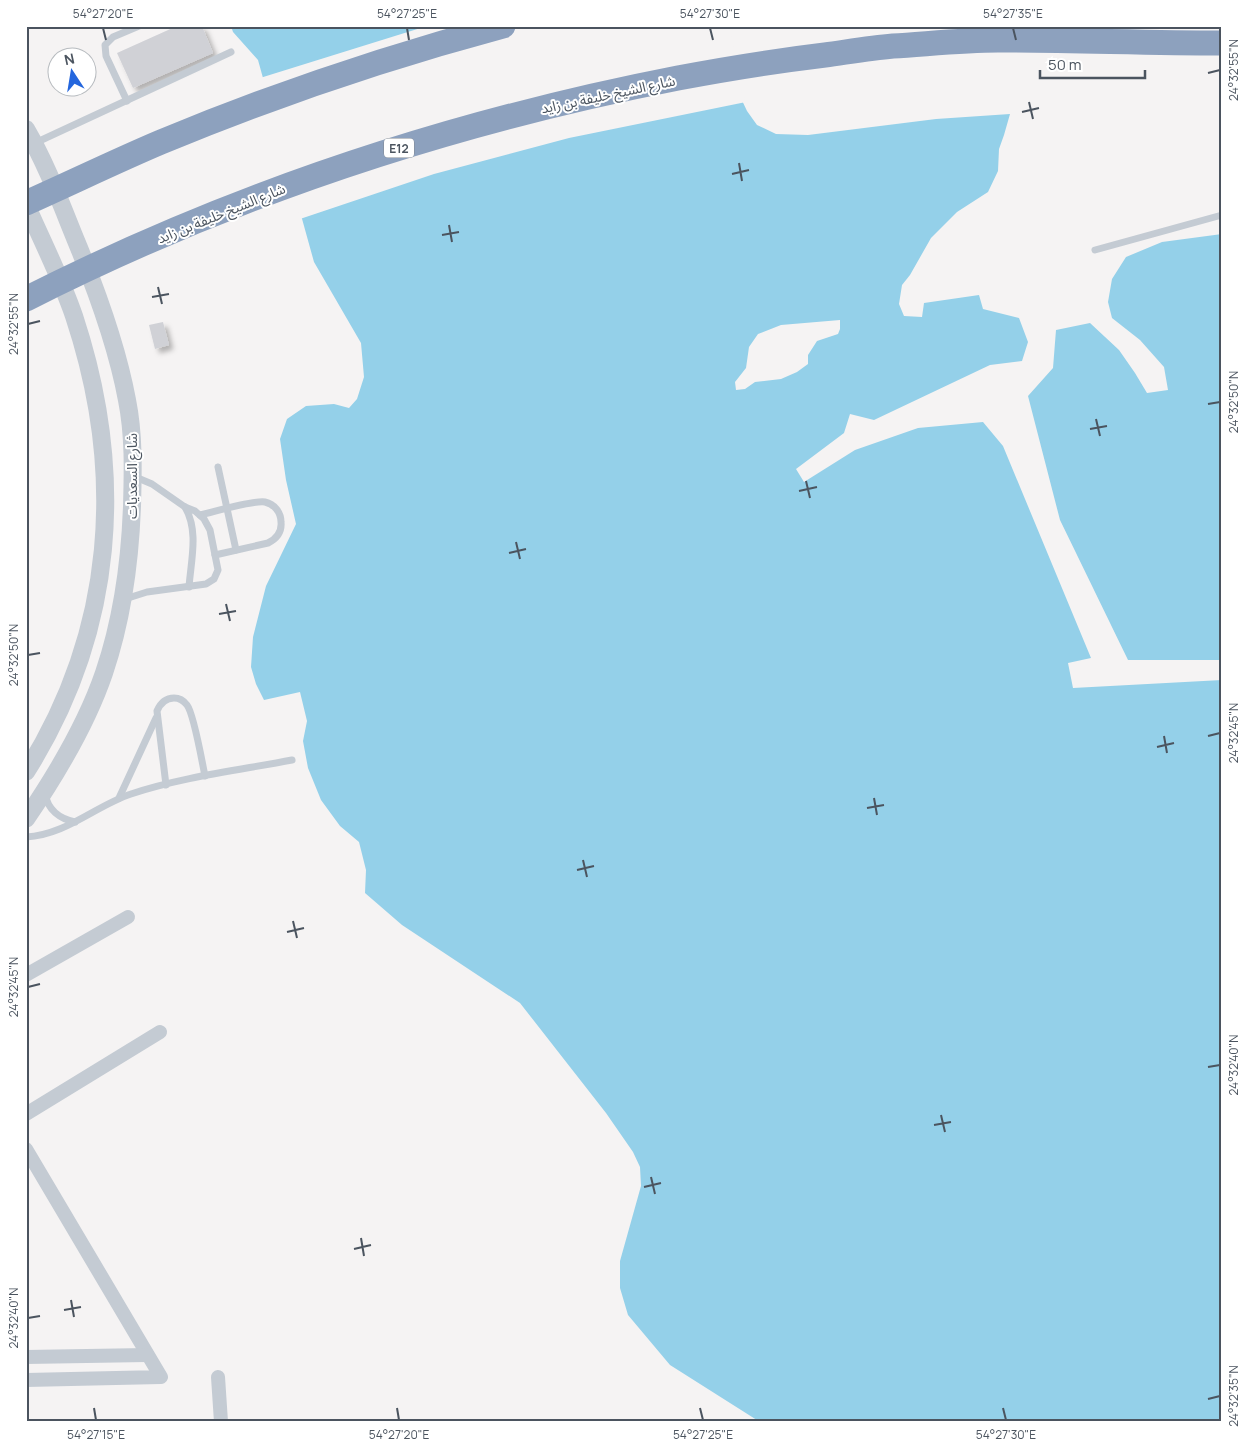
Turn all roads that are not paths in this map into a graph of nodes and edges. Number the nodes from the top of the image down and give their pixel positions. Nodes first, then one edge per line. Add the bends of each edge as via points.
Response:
1 (139, 26) edge
2 (503, 26) edge
3 (1222, 43) edge
4 (230, 52) dead end
5 (127, 101) junction
6 (29, 142) edge
7 (26, 204) edge
8 (1222, 215) edge
9 (1095, 250) dead end
10 (35, 295) edge
11 (218, 467) dead end
12 (133, 476) junction
13 (185, 507) junction
14 (227, 509) junction
15 (200, 515) junction
16 (236, 550) junction
17 (215, 555) junction
18 (189, 587) junction
19 (122, 600) junction
20 (156, 717) junction
21 (292, 760) dead end
22 (26, 772) edge
23 (206, 776) junction
24 (166, 785) junction
25 (45, 791) junction
26 (120, 798) junction
27 (26, 819) edge
28 (76, 822) junction
29 (26, 837) edge
30 (128, 917) dead end
31 (26, 974) edge
32 (160, 1032) dead end
33 (26, 1114) edge
34 (26, 1149) edge
35 (147, 1355) junction
36 (26, 1358) edge
37 (218, 1377) dead end
38 (26, 1380) edge
39 (221, 1422) edge

1 - 5 lane via 105,44 106,56
2 - 7 highway via 370,64 265,101 161,142
3 - 10 highway, شارع الشيخ خليفة بن زايد / E12 via 995,40 889,46 772,62 584,98 399,148 287,187 160,237
4 - 5 lane
5 - 6 lane
6 - 12 street, شارع السعديات via 38,173 52,181 98,293 129,409
7 - 22 street, شارع السعديات via 73,314 97,412 106,489 102,566 86,641 57,717
8 - 9 lane
11 - 14 lane
12 - 13 lane via 152,484
12 - 19 street, شارع السعديات
13 - 15 lane
13 - 18 lane via 193,531
14 - 15 lane
14 - 16 lane
14 - 16 lane via 264,502 274,507 281,517 280,530 274,540
15 - 17 lane via 210,530
16 - 17 lane
17 - 18 lane via 218,570 214,579
18 - 19 lane via 147,592
19 - 25 street, شارع السعديات via 104,674
20 - 23 lane via 164,700 177,698 187,704
20 - 24 lane
20 - 26 lane
21 - 23 lane
23 - 24 lane
24 - 26 lane
25 - 27 street, شارع السعديات
25 - 28 lane via 46,799 60,818
26 - 28 lane
28 - 29 lane via 47,834
30 - 31 street
32 - 33 street
34 - 35 street
35 - 36 street
35 - 38 street via 160,1377
37 - 39 street

